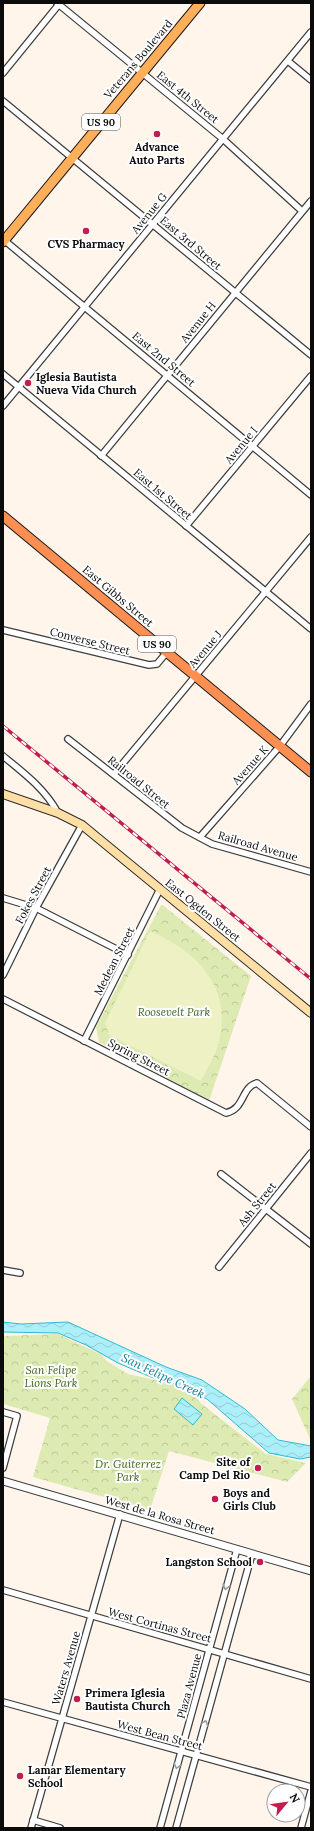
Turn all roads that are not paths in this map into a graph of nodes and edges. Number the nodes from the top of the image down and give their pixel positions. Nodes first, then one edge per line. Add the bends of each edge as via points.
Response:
1 (200, 3) edge
2 (59, 4) edge
3 (311, 32) edge
4 (288, 61) junction
5 (3, 73) edge
6 (142, 73) junction
7 (311, 80) edge
8 (3, 101) edge
9 (223, 139) junction
10 (72, 158) junction
11 (311, 201) edge
12 (302, 211) junction
13 (153, 224) junction
14 (3, 240) edge
15 (235, 292) junction
16 (85, 307) junction
17 (311, 355) edge
18 (3, 374) edge
19 (167, 376) junction
20 (311, 376) edge
21 (19, 387) junction
22 (3, 406) edge
23 (252, 446) junction
24 (101, 456) junction
25 (311, 495) edge
26 (3, 516) edge
27 (186, 526) junction
28 (311, 537) edge
29 (265, 592) junction
30 (311, 629) edge
31 (3, 630) edge
32 (167, 652) junction
33 (196, 676) junction
34 (311, 704) edge
35 (68, 739) dead end
36 (280, 746) junction
37 (3, 756) edge
38 (311, 772) edge
39 (114, 774) junction
40 (3, 794) edge
41 (58, 812) junction
42 (82, 824) junction
43 (200, 837) junction
44 (310, 870) edge
45 (160, 889) junction
46 (3, 898) edge
47 (36, 908) junction
48 (128, 955) junction
49 (3, 975) edge
50 (3, 999) edge
51 (311, 1013) edge
52 (84, 1041) junction
53 (311, 1127) edge
54 (311, 1153) edge
55 (221, 1174) dead end
56 (266, 1209) junction
57 (311, 1244) edge
58 (219, 1267) dead end
59 (3, 1270) edge
60 (20, 1273) dead end
61 (3, 1412) edge
62 (3, 1468) edge
63 (3, 1481) edge
64 (120, 1514) junction
65 (237, 1549) junction
66 (252, 1554) junction
67 (311, 1570) edge
68 (3, 1590) edge
69 (91, 1617) junction
70 (210, 1649) junction
71 (225, 1653) junction
72 (311, 1679) edge
73 (3, 1702) edge
74 (62, 1719) junction
75 (181, 1752) junction
76 (196, 1756) junction
77 (311, 1787) edge
78 (311, 1791) edge
79 (33, 1820) junction
80 (31, 1828) edge
81 (60, 1828) edge
82 (160, 1828) edge
83 (176, 1828) edge
84 (301, 1828) edge

1 - 6 main road, Veterans Boulevard / US 90
2 - 5 street
2 - 6 street, East 4th Street
3 - 4 street, Avenue G
4 - 7 street
4 - 9 street, Avenue G
6 - 9 street, East 4th Street
6 - 10 main road, Veterans Boulevard / US 90
8 - 10 street, East 3rd Street
9 - 12 street, East 4th Street
9 - 13 street, Avenue G
10 - 13 street, East 3rd Street
10 - 14 main road, Veterans Boulevard / US 90
11 - 12 street, Avenue H
12 - 15 street, Avenue H
13 - 15 street, East 3rd Street
13 - 16 street, Avenue G
14 - 16 street, East 2nd Street
15 - 17 street, East 3rd Street
15 - 19 street, Avenue H
16 - 19 street, East 2nd Street
16 - 21 street, Avenue G
18 - 21 street, East 1st Street
19 - 23 street, East 2nd Street
19 - 24 street, Avenue H
20 - 23 street, Avenue I
21 - 22 street, Avenue G
21 - 24 street, East 1st Street
23 - 25 street, East 2nd Street
23 - 27 street, Avenue I
24 - 27 street, East 1st Street
26 - 32 highway, East Gibbs Street / US 90
27 - 29 street, East 1st Street
28 - 29 street, Avenue J
29 - 30 street, East 1st Street
29 - 33 street, Avenue J
31 - 32 street, Converse Street via 149,665 157,664
32 - 33 highway, East Gibbs Street / US 90
33 - 36 highway, East Gibbs Street / US 90
33 - 39 street, Avenue J
34 - 36 street, Avenue K
35 - 39 street, Railroad Street
36 - 38 highway, East Gibbs Street / US 90
36 - 43 street, Avenue K
37 - 41 street via 38,786
39 - 43 street, Railroad Street via 182,828
40 - 41 main road, East Ogden Street
41 - 42 main road, East Ogden Street
42 - 45 main road, East Ogden Street
42 - 47 street, Fokes Street
43 - 44 street, Railroad Avenue via 212,844
45 - 48 street, Medean Street
45 - 51 main road, East Ogden Street
46 - 47 street
47 - 48 street
47 - 49 street, Fokes Street
48 - 52 street, Medean Street
50 - 52 street, Spring Street
52 - 53 street, Spring Street via 226,1113 236,1109 249,1087 257,1083
54 - 56 street, Ash Street
55 - 56 street
56 - 57 street
56 - 58 street, Ash Street
59 - 60 street
61 - 62 street via 17,1416
63 - 64 street, West de la Rosa Street
64 - 65 street, West de la Rosa Street
64 - 69 street, Waters Avenue
65 - 66 street, West de la Rosa Street
65 -> 70 street, Plaza Avenue
66 - 67 street, West de la Rosa Street
66 - 71 street
68 - 69 street, West Cortinas Street
69 - 70 street, West Cortinas Street
69 - 74 street, Waters Avenue
70 - 71 street, West Cortinas Street
70 - 75 street, Plaza Avenue
71 - 72 street, West Cortinas Street
76 -> 71 street
73 - 74 street, West Bean Street
74 - 75 street, West Bean Street
74 - 79 street, Waters Avenue
75 - 76 street, West Bean Street
75 -> 82 street, Plaza Avenue
76 - 77 street, West Bean Street
76 - 83 street
78 - 84 street
79 - 80 street, Waters Avenue
79 - 81 street

